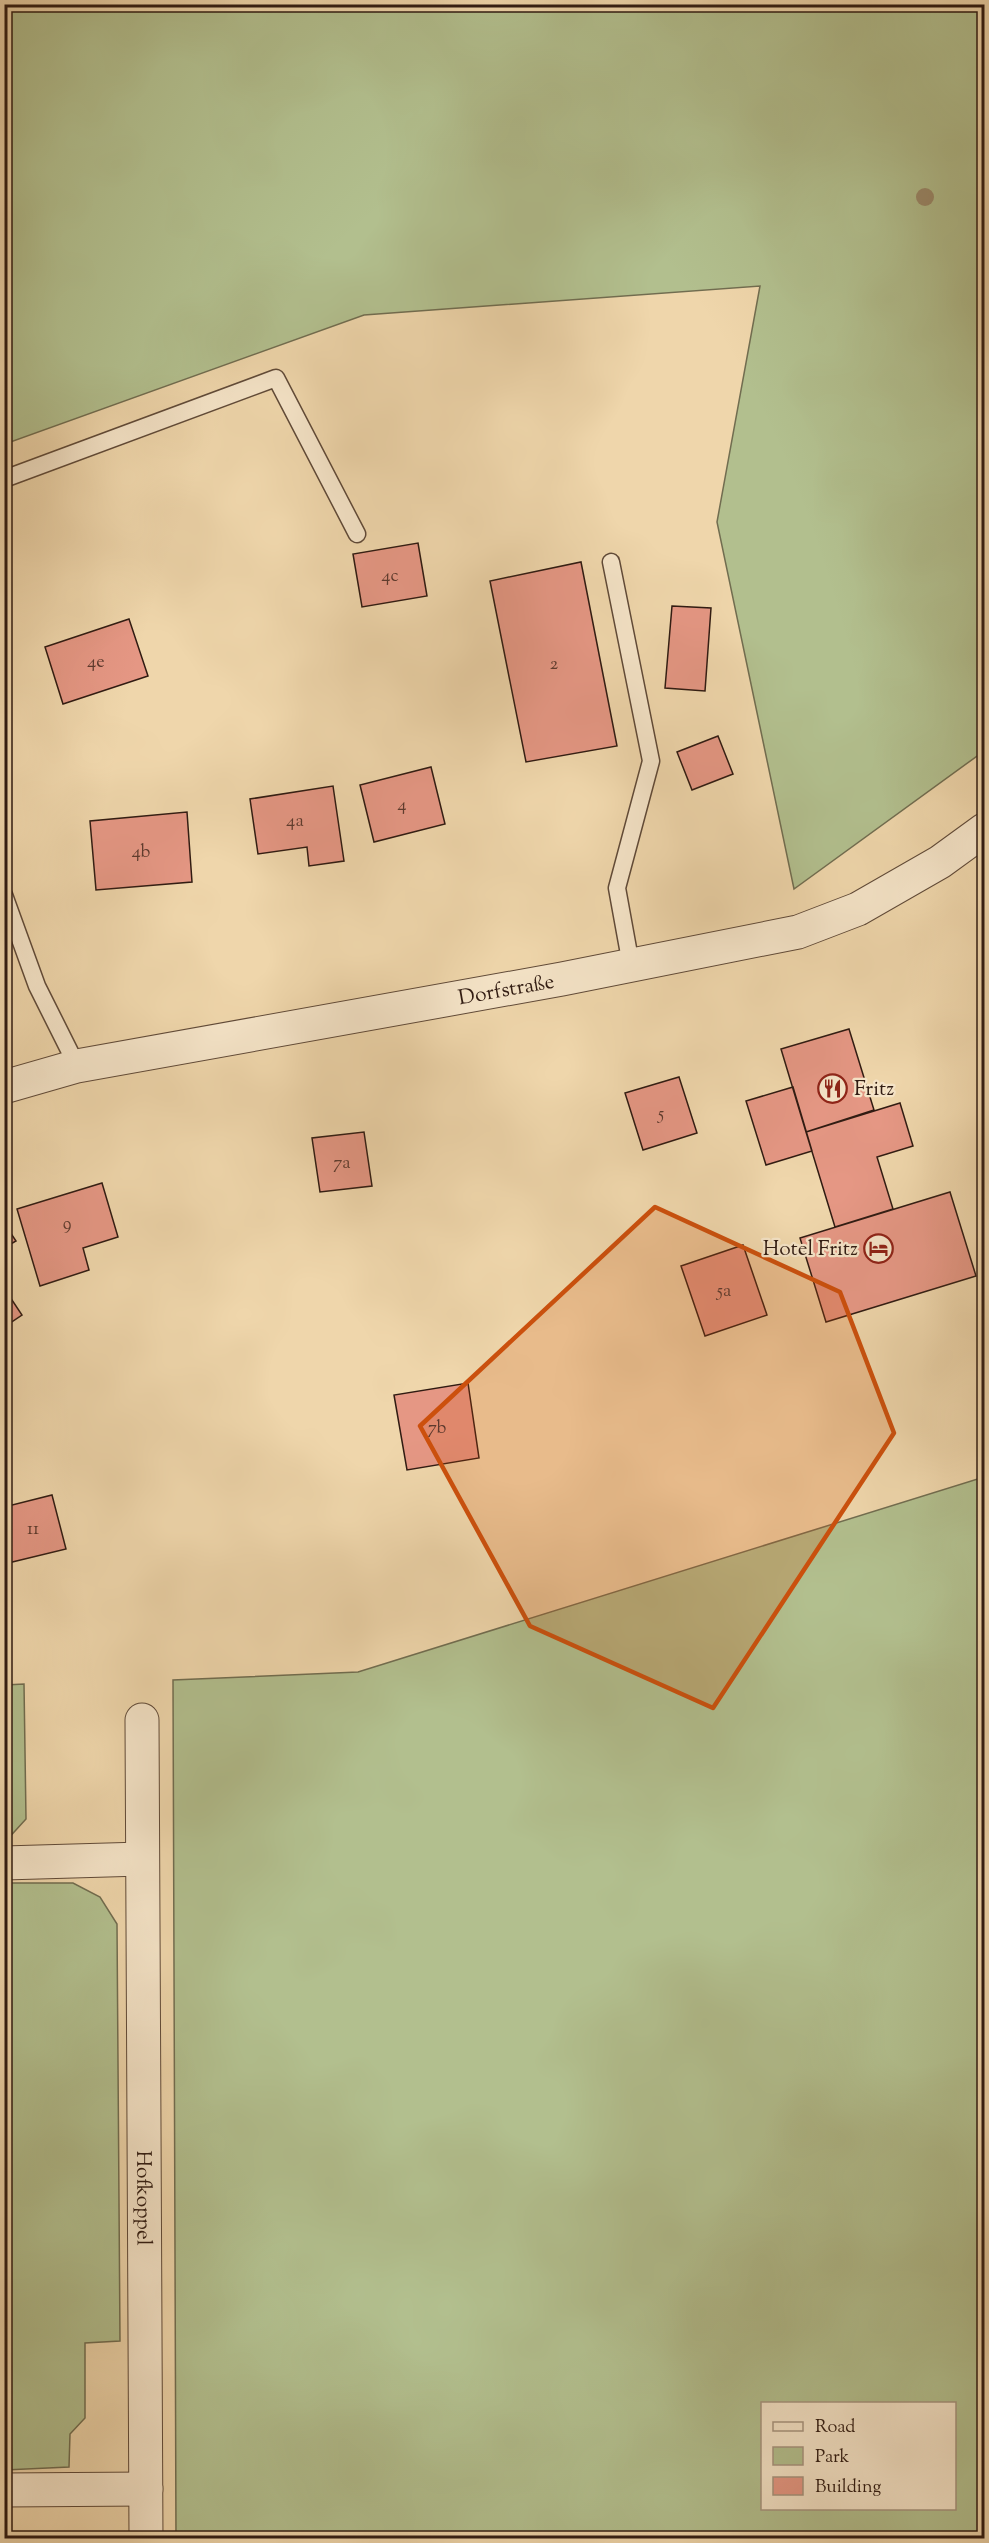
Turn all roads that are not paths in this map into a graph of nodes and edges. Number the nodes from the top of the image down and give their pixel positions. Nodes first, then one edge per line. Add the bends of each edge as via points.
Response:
1 (4, 479) edge
2 (357, 534) dead end
3 (611, 562) dead end
4 (984, 830) edge
5 (4, 895) edge
6 (631, 965) junction
7 (77, 1066) junction
8 (4, 1087) edge
9 (141, 1720) dead end
10 (141, 1859) junction
11 (4, 1863) edge
12 (146, 2488) junction
13 (4, 2490) edge
14 (146, 2538) edge

1 - 2 lane via 276,378
3 - 6 lane via 651,760 617,888
4 - 6 street, Dorfstraße via 940,862 858,909 798,932
5 - 7 lane via 37,986
6 - 7 street, Dorfstraße
7 - 8 street, Dorfstraße
9 - 10 street, Hofkoppel
10 - 11 street
10 - 12 street, Hofkoppel
12 - 13 street
12 - 14 street, Hofkoppel

